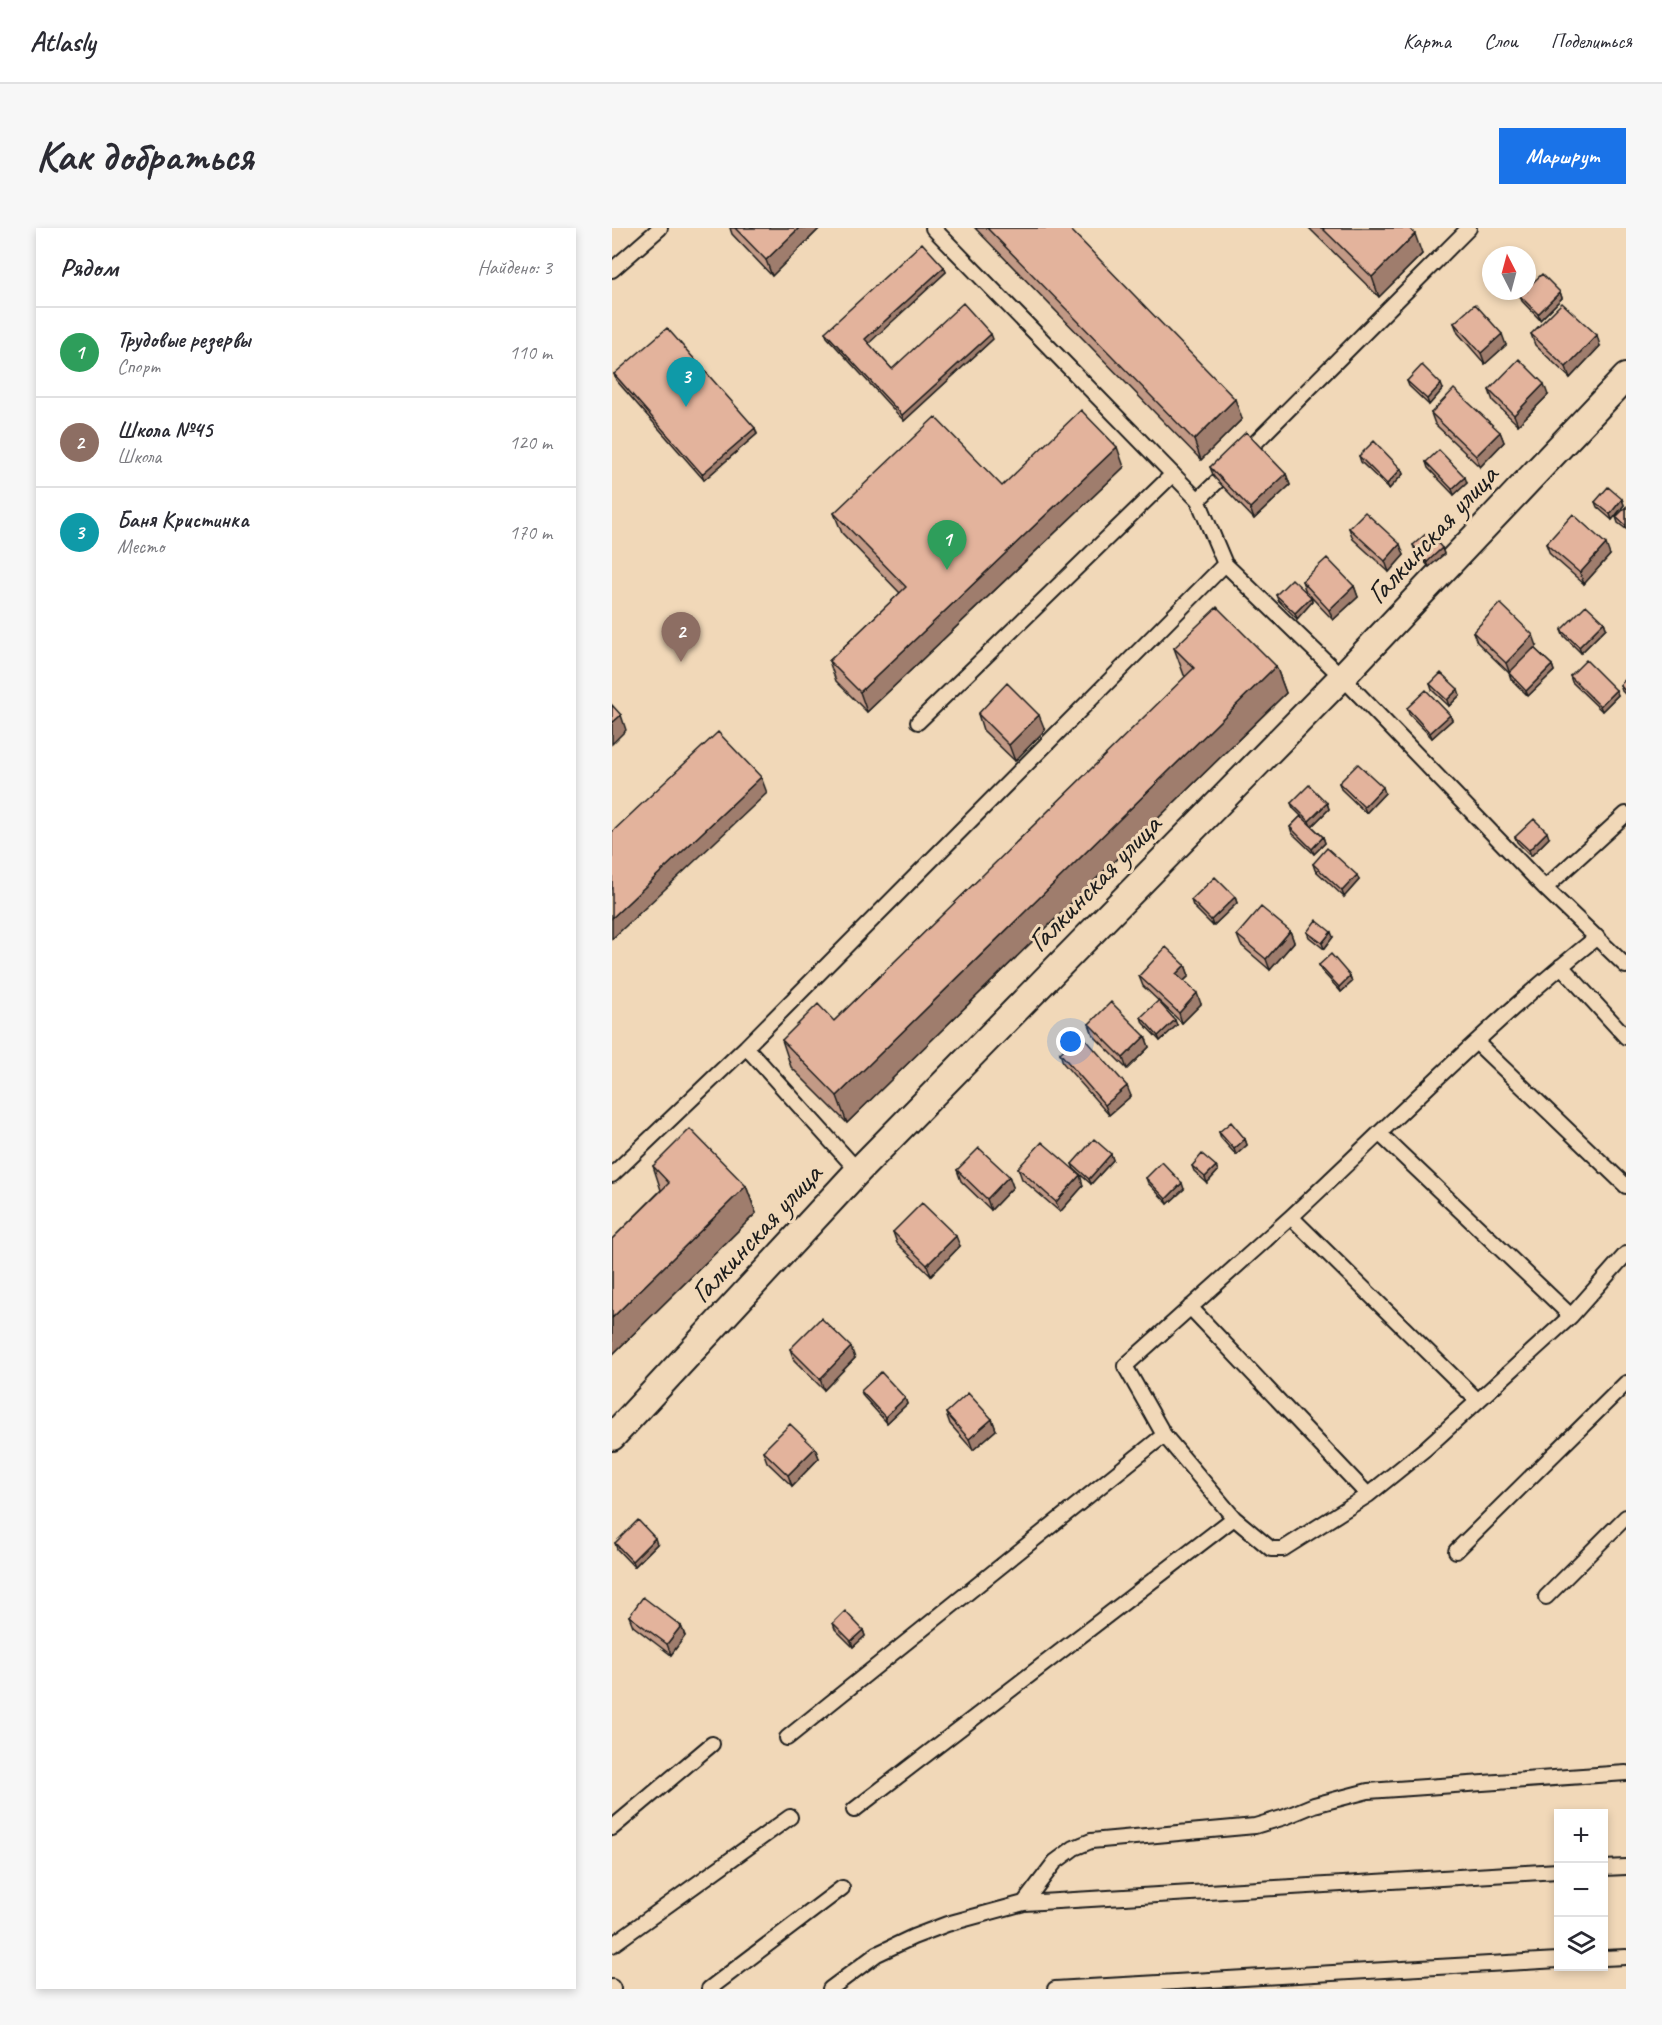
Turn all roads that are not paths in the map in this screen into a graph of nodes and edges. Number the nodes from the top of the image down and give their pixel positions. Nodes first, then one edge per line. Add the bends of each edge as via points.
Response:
1 (660, 228) edge
2 (933, 228) edge
3 (1470, 228) edge
4 (612, 270) edge
5 (1626, 377) edge
6 (1173, 474) junction
7 (1198, 500) junction
8 (1225, 564) junction
9 (1342, 677) junction
10 (918, 722) dead end
11 (1626, 814) edge
12 (1545, 888) junction
13 (1597, 937) junction
14 (1561, 966) junction
15 (1626, 966) edge
16 (1626, 1036) edge
17 (1477, 1043) junction
18 (746, 1047) junction
19 (1378, 1133) junction
20 (858, 1171) junction
21 (612, 1175) edge
22 (1626, 1186) edge
23 (1291, 1217) junction
24 (1626, 1254) edge
25 (1190, 1307) junction
26 (1571, 1316) junction
27 (1626, 1383) edge
28 (1478, 1401) junction
29 (1164, 1435) junction
30 (612, 1437) edge
31 (1368, 1495) junction
32 (1626, 1517) edge
33 (1234, 1518) junction
34 (1456, 1551) dead end
35 (1546, 1597) dead end
36 (788, 1738) dead end
37 (712, 1744) dead end
38 (1626, 1773) edge
39 (854, 1810) dead end
40 (790, 1817) dead end
41 (612, 1828) edge
42 (1626, 1867) edge
43 (1608, 1868) edge
44 (1554, 1871) edge
45 (842, 1888) dead end
46 (1024, 1903) junction
47 (612, 1945) edge
48 (1626, 1957) edge
49 (1608, 1958) edge
50 (1554, 1960) edge
51 (709, 1989) edge
52 (831, 1989) edge
53 (1055, 1989) edge

1 - 4 lane
2 - 6 lane
3 - 7 lane
5 - 9 street, Галкинская улица
6 - 7 lane
6 - 10 lane
7 - 8 lane
8 - 9 lane
8 - 18 lane
9 - 12 lane
9 - 20 street, Галкинская улица
11 - 12 lane
12 - 13 lane
13 - 14 lane
13 - 15 lane
14 - 16 lane
14 - 17 lane
17 - 19 lane
17 - 22 lane
18 - 20 lane
18 - 21 lane
19 - 23 lane
19 - 26 lane
20 - 30 street, Галкинская улица
23 - 25 lane
23 - 28 lane
24 - 26 lane
25 - 29 lane via 1125,1366
25 - 31 lane
26 - 28 lane
27 - 34 lane
28 - 31 lane
29 - 33 lane
29 - 36 lane
31 - 33 lane via 1283,1550 1271,1549
32 - 35 lane
33 - 39 lane
37 - 41 lane
38 - 46 lane via 1368,1791 1254,1826 1091,1841 1055,1862
40 - 47 lane
42 - 43 lane
44 - 46 lane
45 - 51 lane
46 - 52 lane via 913,1937 878,1954
48 - 49 lane
50 - 53 lane

